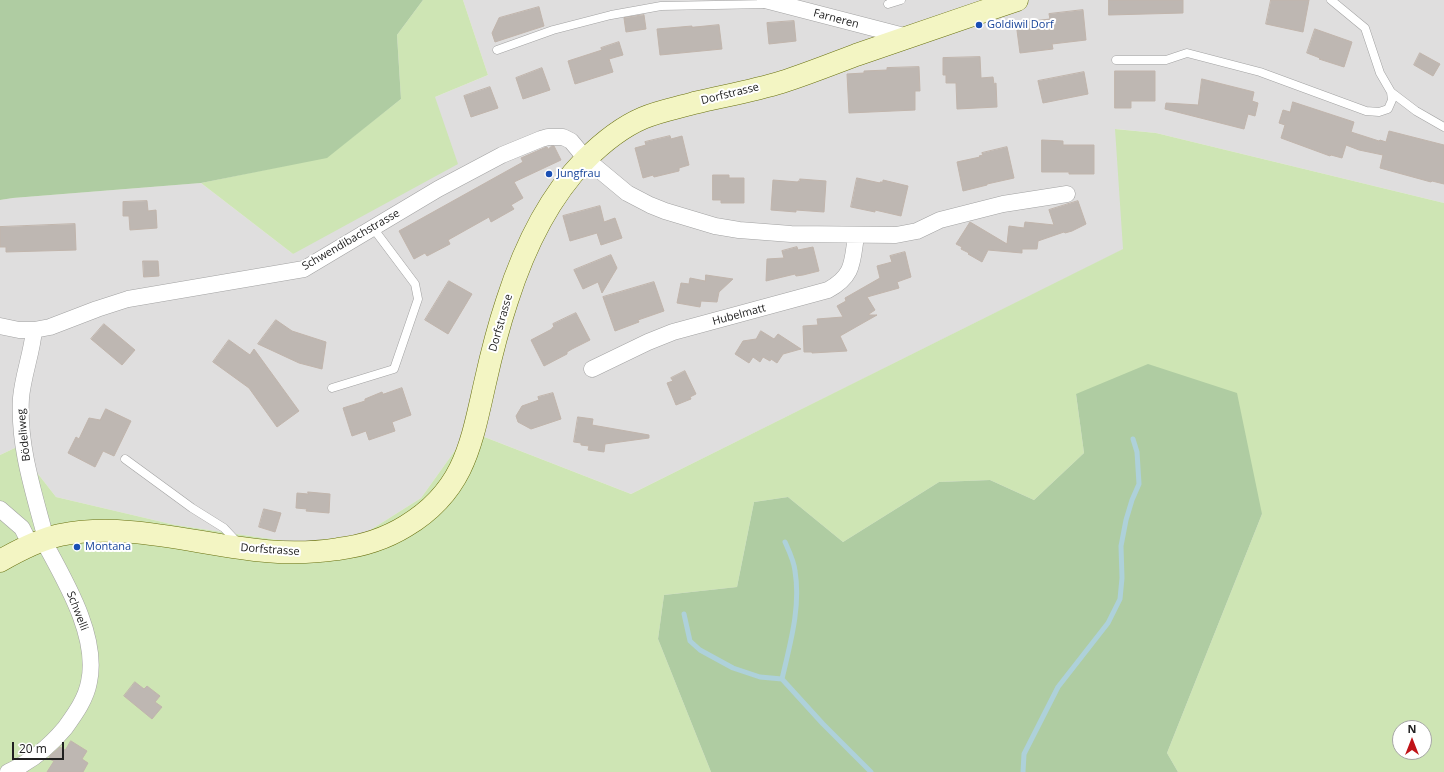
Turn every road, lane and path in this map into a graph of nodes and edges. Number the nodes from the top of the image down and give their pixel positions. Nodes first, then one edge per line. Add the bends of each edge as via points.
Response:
1 (901, 0) edge
2 (1016, 0) edge
3 (1331, 0) edge
4 (771, 2) edge
5 (888, 4) dead end
6 (975, 6) edge
7 (908, 37) junction
8 (497, 50) dead end
9 (1116, 60) dead end
10 (1391, 92) junction
11 (1444, 127) edge
12 (586, 159) junction
13 (1067, 194) dead end
14 (373, 228) junction
15 (856, 236) junction
16 (0, 326) edge
17 (34, 330) junction
18 (592, 369) dead end
19 (332, 388) dead end
20 (125, 460) dead end
21 (0, 509) edge
22 (40, 541) junction
23 (245, 549) junction
24 (0, 561) edge
25 (8, 772) edge

1 - 5 lane
2 - 6 street, Dorfstrasse
3 - 10 lane via 1365,28 1380,73
4 - 7 street, Farneren
4 - 8 lane via 754,5 661,6 611,15 553,30
6 - 7 street, Dorfstrasse
7 - 12 street, Dorfstrasse via 781,82 643,118 624,128
9 - 10 lane via 1166,60 1187,53 1260,72 1366,111 1379,112 1388,109 1392,100
10 - 11 lane via 1416,111
12 - 14 street, Schwendibachstrasse via 567,139 541,139 502,155
12 - 15 street via 633,196 650,205 716,226 791,234
12 - 23 street, Dorfstrasse via 554,200 522,257 498,332 469,449 463,465 443,495 418,519 370,543 308,552
13 - 15 street via 1003,204 940,220 917,231 896,235
14 - 17 street, Schwendibachstrasse via 304,269 128,299 97,308 50,327
14 - 19 lane via 415,284 418,299 394,369
15 - 18 street, Hubelmatt via 850,272 845,279 828,290 673,332
16 - 17 street, Schwendibachstrasse
17 - 22 street, Bödeliweg via 33,346 22,384 21,419
20 - 23 lane via 224,528
21 - 22 street
22 - 23 street, Dorfstrasse via 85,532 133,532
22 - 24 street, Dorfstrasse
22 - 25 street, Schwelli via 68,587 86,633 90,664 89,682 72,719 59,735 38,755

